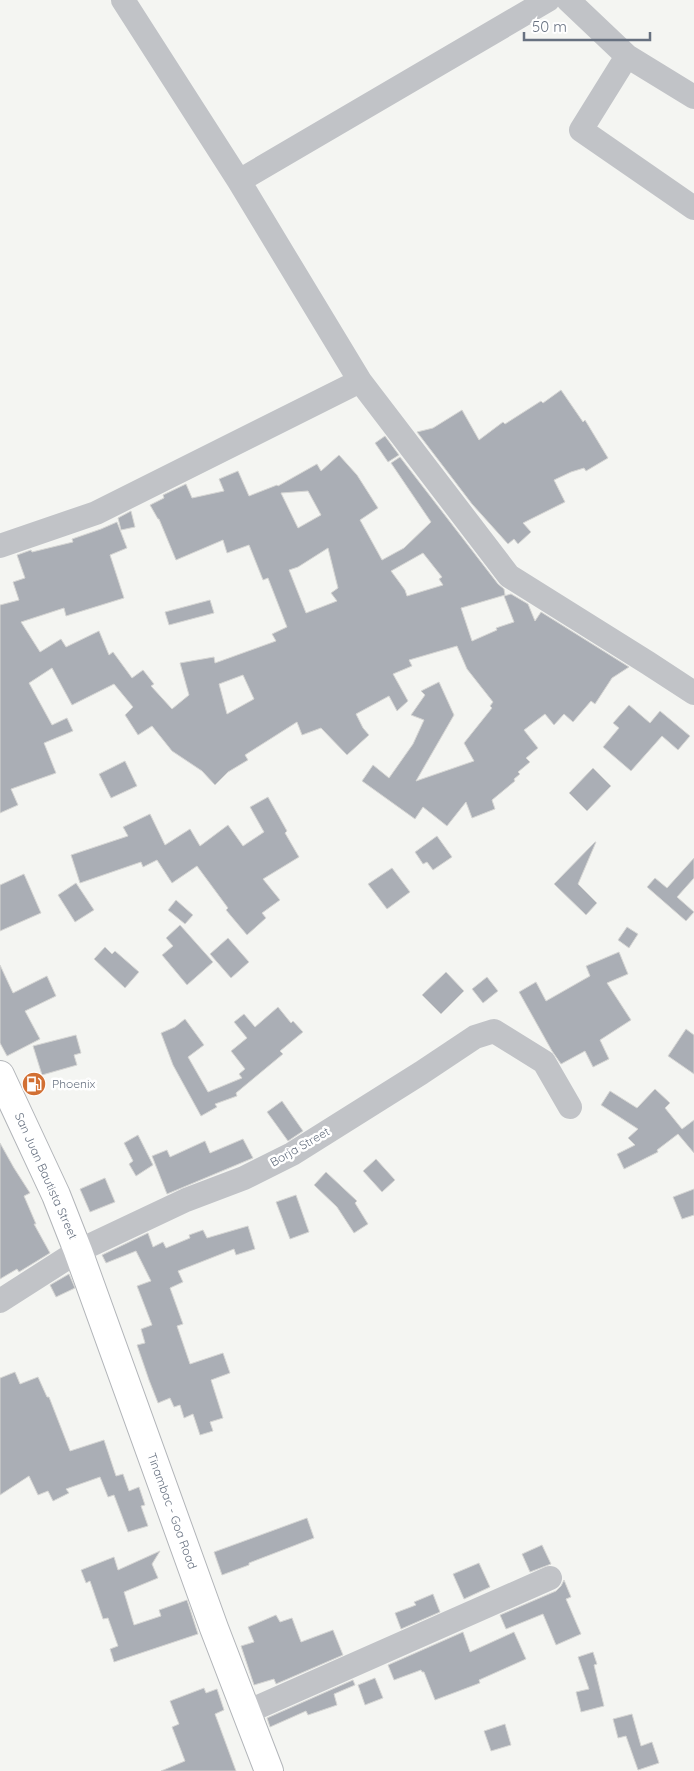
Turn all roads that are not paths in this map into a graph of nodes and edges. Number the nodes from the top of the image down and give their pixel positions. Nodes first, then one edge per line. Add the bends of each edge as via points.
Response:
1 (123, 0) edge
2 (548, 0) edge
3 (568, 0) edge
4 (627, 56) junction
5 (694, 98) edge
6 (239, 181) junction
7 (694, 208) edge
8 (360, 381) junction
9 (0, 546) edge
10 (694, 693) edge
11 (0, 1075) edge
12 (570, 1107) dead end
13 (78, 1250) junction
14 (0, 1301) edge
15 (550, 1578) dead end
16 (248, 1712) junction
17 (269, 1771) edge

1 - 6 street
2 - 6 street
3 - 4 street
4 - 5 street
4 - 7 street via 582,130
6 - 8 street
8 - 9 street via 96,513
8 - 10 street via 510,576
11 - 13 main road, San Juan Bautista Street
12 - 13 street, Borja Street via 544,1062 494,1031 475,1037 292,1154
13 - 14 street, Borja Street
13 - 16 main road, Tinambac - Goa Road via 210,1619
15 - 16 street
16 - 17 main road, Tinambac - Goa Road

